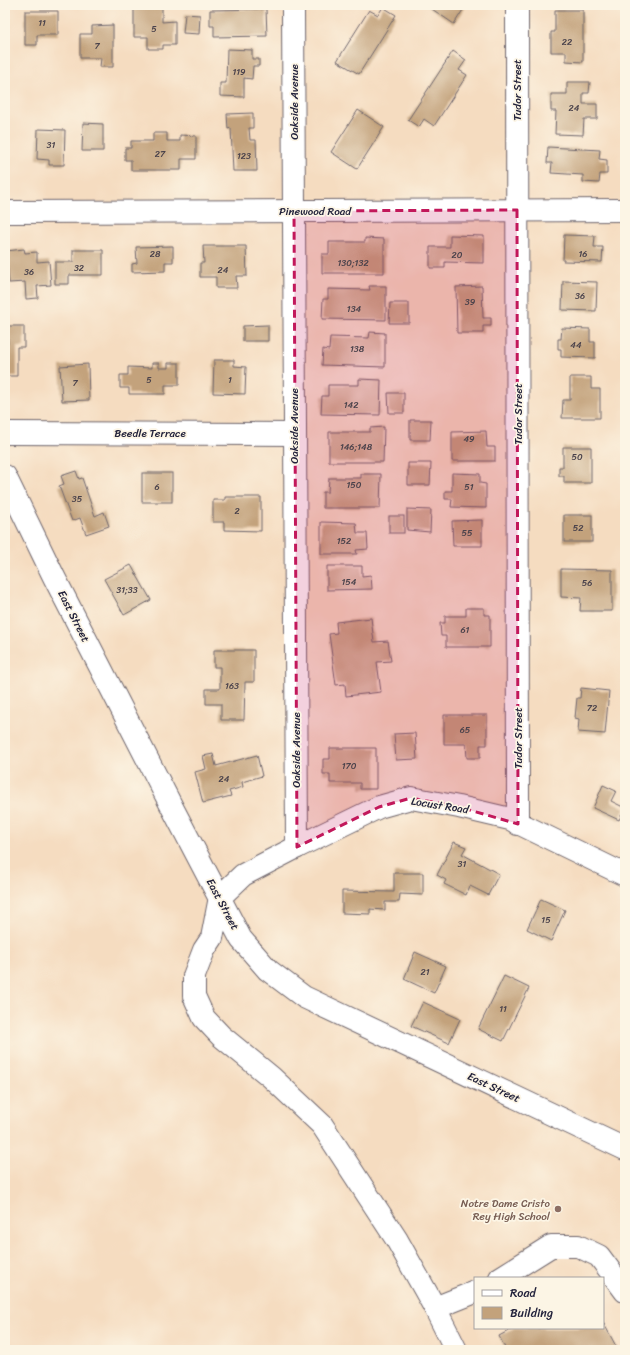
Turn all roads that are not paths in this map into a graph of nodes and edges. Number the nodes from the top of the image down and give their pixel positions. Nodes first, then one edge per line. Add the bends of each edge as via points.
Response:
1 (293, 5) edge
2 (517, 5) edge
3 (517, 210) junction
4 (625, 210) edge
5 (294, 211) junction
6 (5, 212) edge
7 (5, 433) edge
8 (295, 434) junction
9 (5, 476) edge
10 (518, 824) junction
11 (297, 847) junction
12 (625, 875) edge
13 (220, 897) junction
14 (625, 1149) edge
15 (502, 1277) edge
16 (625, 1291) edge
17 (474, 1292) edge
18 (434, 1308) junction
19 (456, 1350) edge

1 - 5 street, Oakside Avenue
2 - 3 street, Tudor Street
3 - 4 street, Pinewood Road
3 - 5 street, Pinewood Road
3 - 10 street, Tudor Street
5 - 6 street, Pinewood Road
5 - 8 street, Oakside Avenue
7 - 8 street, Beedle Terrace
8 - 11 street, Oakside Avenue
9 - 13 street, East Street via 54,577
10 - 11 street, Locust Road via 510,819 411,798 379,807
10 - 12 street, Locust Road
11 - 13 street, Locust Road via 243,875
13 - 14 street, East Street via 241,938 268,970 304,998
13 - 18 street via 212,938 204,950 194,976 194,996 204,1018 322,1125 397,1240
15 - 16 street via 551,1246 578,1246 599,1256
17 - 18 street
18 - 19 street

